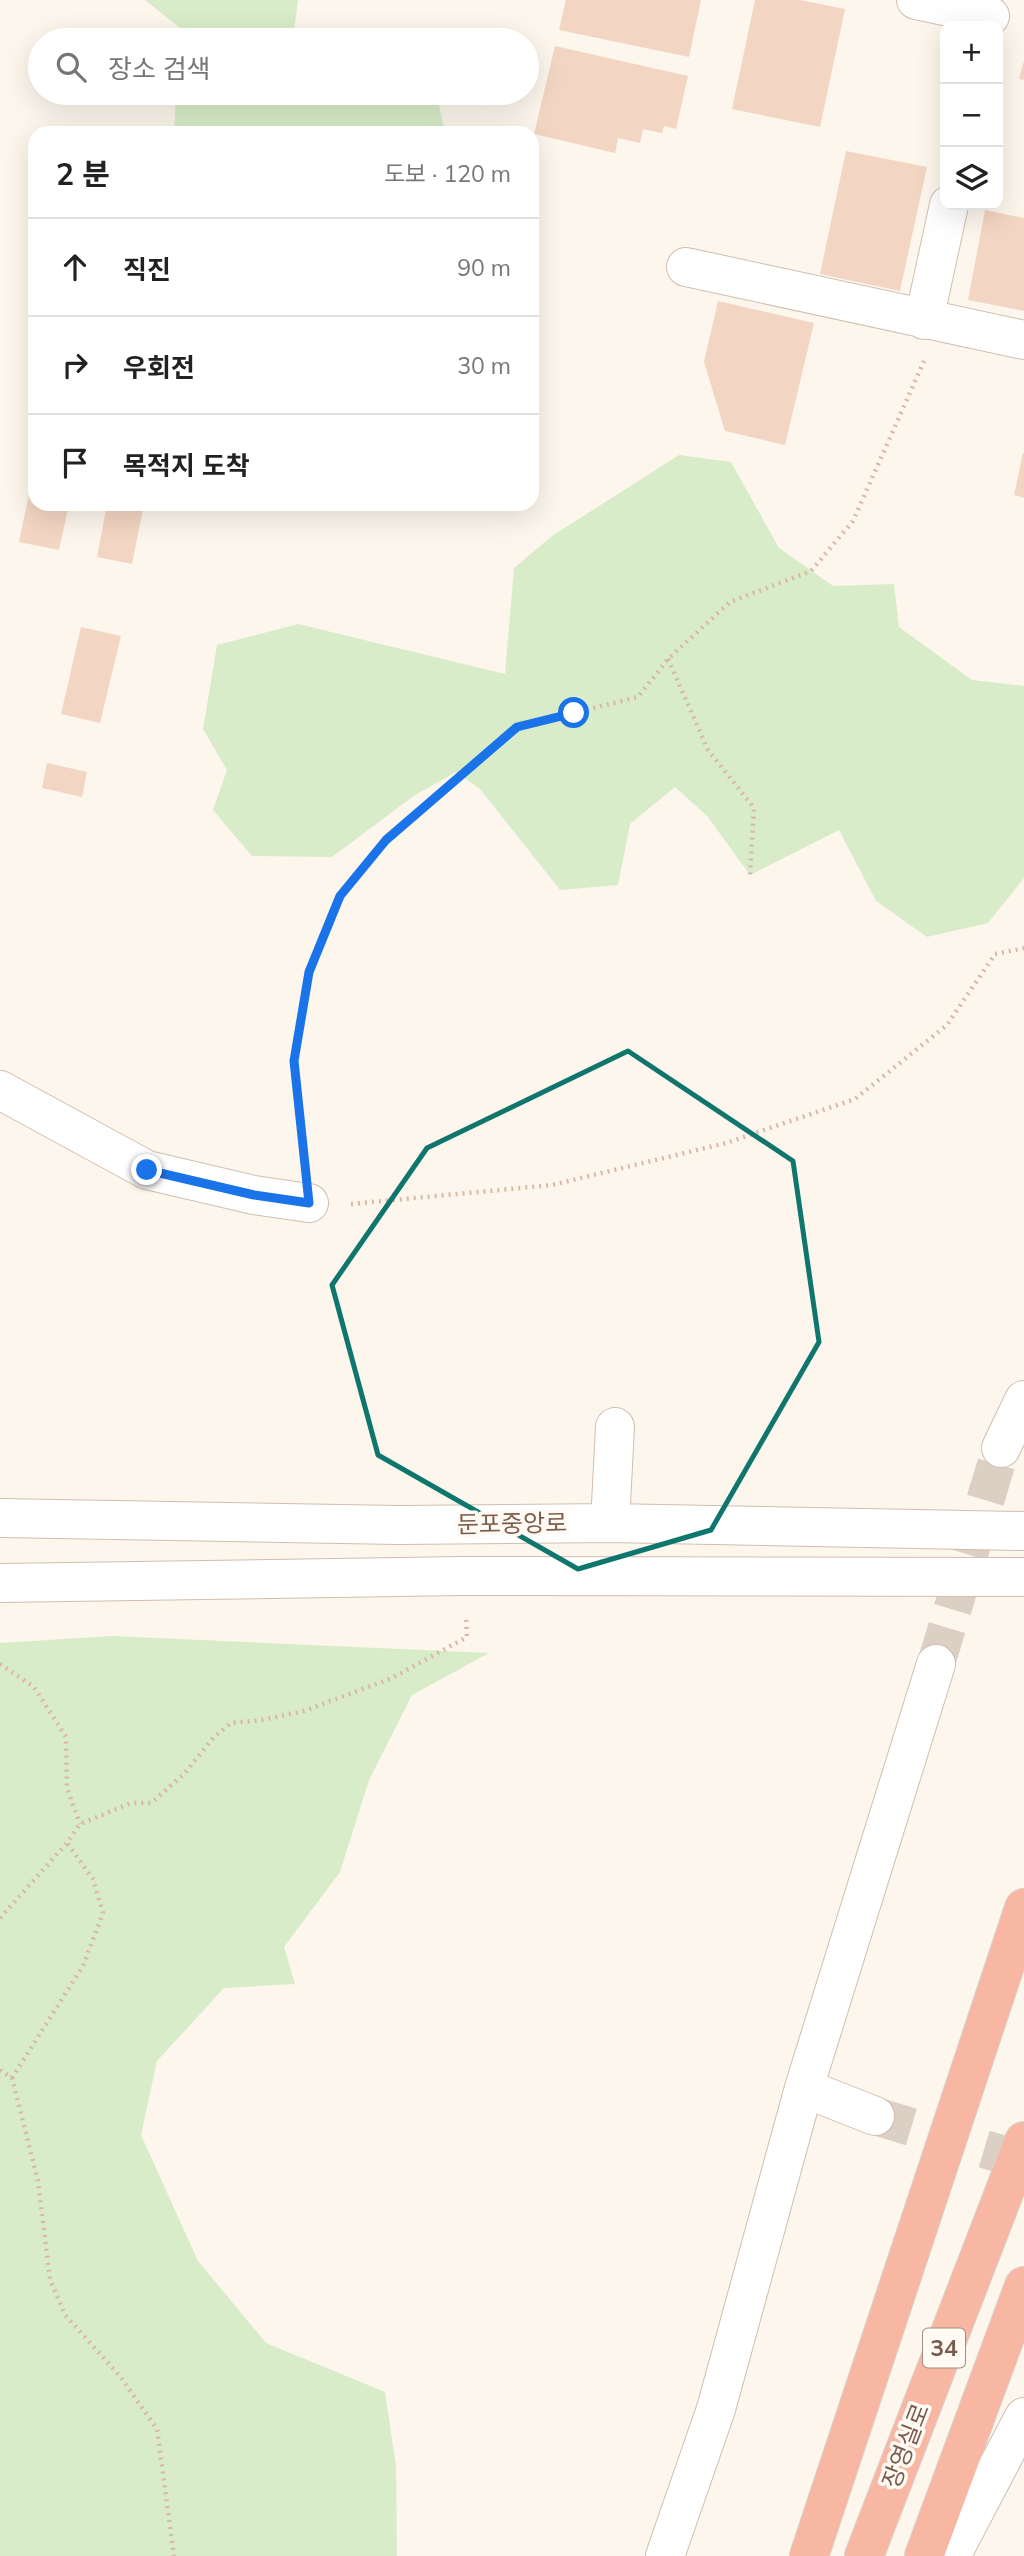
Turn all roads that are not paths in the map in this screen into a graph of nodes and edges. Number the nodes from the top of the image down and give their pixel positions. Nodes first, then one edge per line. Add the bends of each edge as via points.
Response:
1 (916, 0) edge
2 (990, 14) edge
3 (948, 210) edge
4 (686, 267) dead end
5 (933, 321) junction
6 (1024, 340) edge
7 (0, 1090) edge
8 (309, 1203) road end
9 (1024, 1400) edge
10 (615, 1427) dead end
11 (1000, 1448) tunnel mouth
12 (0, 1518) edge
13 (610, 1522) junction
14 (1024, 1531) edge
15 (1024, 1577) edge
16 (0, 1583) edge
17 (936, 1664) tunnel mouth
18 (1024, 1908) edge
19 (804, 2088) junction
20 (875, 2116) tunnel mouth
21 (1024, 2141) edge
22 (1024, 2286) edge
23 (1024, 2417) edge
24 (665, 2556) edge
25 (809, 2556) edge
26 (864, 2556) edge
27 (924, 2556) edge
28 (951, 2556) edge

1 - 2 street
3 - 5 street
4 - 5 street
5 - 6 street
7 - 8 street via 147,1170
9 - 11 street
10 - 13 street
12 - 13 street, 둔포중앙로 via 399,1525
13 - 14 street, 둔포중앙로
15 - 16 street, 둔포중앙로 via 463,1576
17 - 19 street
18 - 25 highway
19 - 20 street
19 - 24 street via 716,2409
21 - 26 highway, 장영실로 / 34
22 - 27 highway, 34
23 - 28 street

